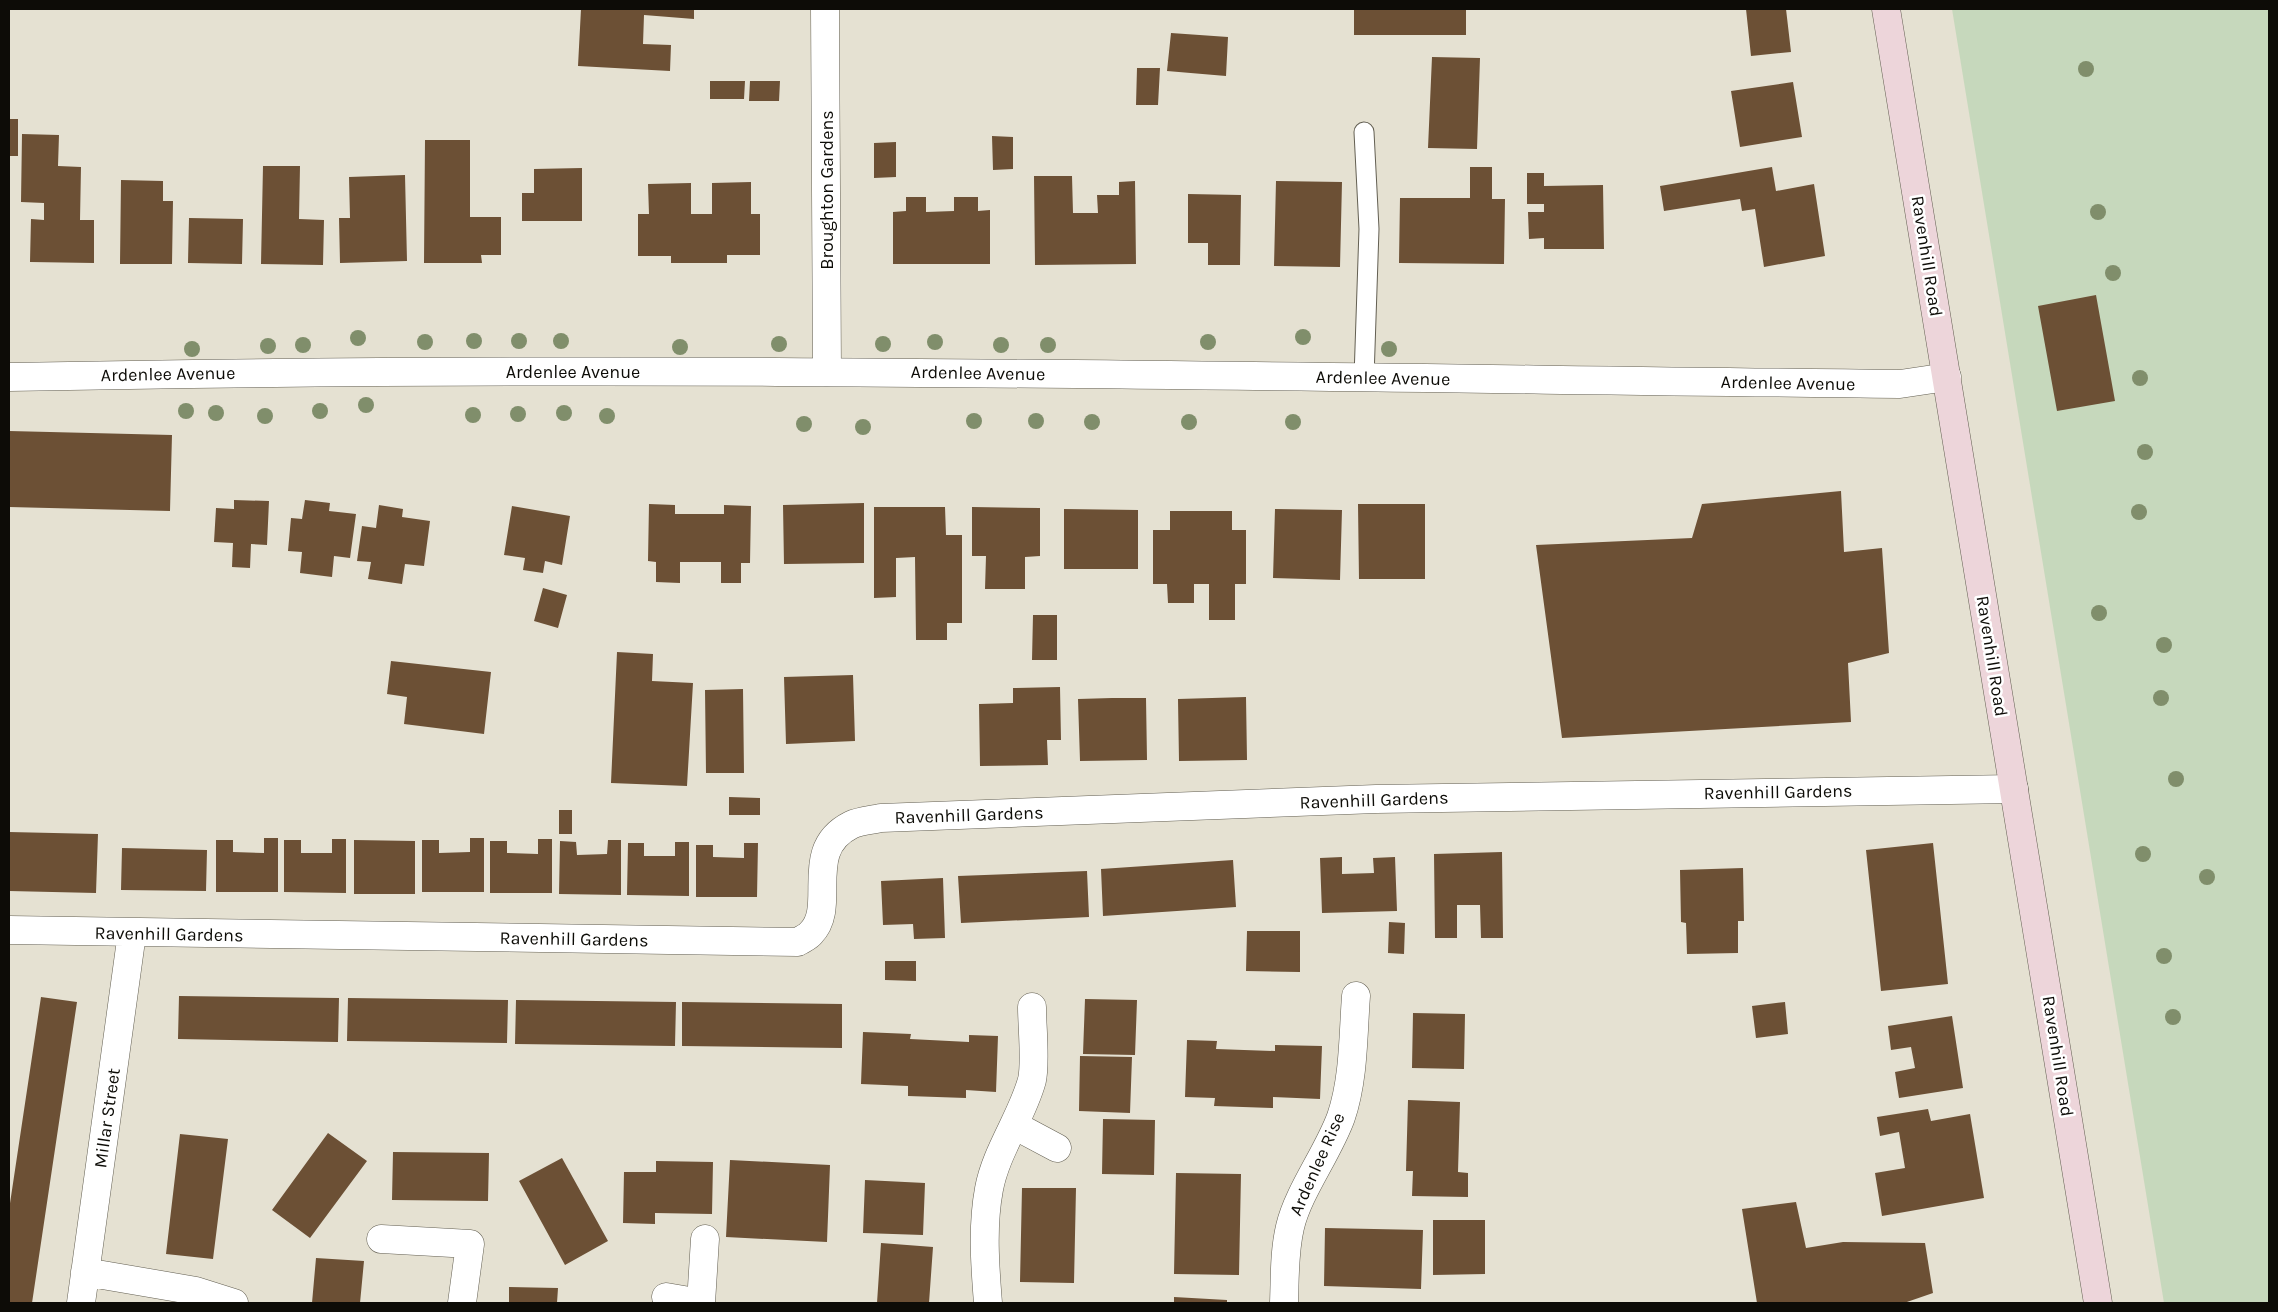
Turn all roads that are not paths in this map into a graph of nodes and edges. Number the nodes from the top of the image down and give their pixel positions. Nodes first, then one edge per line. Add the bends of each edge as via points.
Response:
1 (824, 9) edge
2 (1886, 9) edge
3 (1364, 132) dead end
4 (827, 372) junction
5 (9, 377) edge
6 (1947, 377) junction
7 (1364, 378) junction
8 (2014, 788) junction
9 (9, 930) edge
10 (132, 933) junction
11 (1356, 996) dead end
12 (1032, 1007) dead end
13 (1014, 1125) junction
14 (1057, 1148) dead end
15 (381, 1239) dead end
16 (705, 1239) dead end
17 (85, 1272) junction
18 (666, 1297) dead end
19 (81, 1303) edge
20 (234, 1303) edge
21 (462, 1303) edge
22 (701, 1303) edge
23 (988, 1303) edge
24 (1284, 1303) edge
25 (2098, 1303) edge

1 - 4 street, Broughton Gardens
2 - 6 main road, Ravenhill Road
3 - 7 lane via 1369,229
4 - 5 street, Ardenlee Avenue via 289,372
4 - 7 street, Ardenlee Avenue
6 - 7 street, Ardenlee Avenue via 1900,384
6 - 8 main road, Ravenhill Road
8 - 10 street, Ravenhill Gardens via 1376,799 881,818 850,825 833,840 823,859 820,917 812,933 798,942
8 - 25 main road, Ravenhill Road
9 - 10 street, Ravenhill Gardens
10 - 17 street, Millar Street
11 - 24 street, Ardenlee Rise via 1350,1074 1341,1116 1290,1226
12 - 13 street via 1033,1077
13 - 14 street
13 - 23 street via 989,1188 985,1271
15 - 21 street via 470,1244
16 - 22 street
17 - 19 street, Millar Street
17 - 20 street via 196,1290
18 - 22 street

